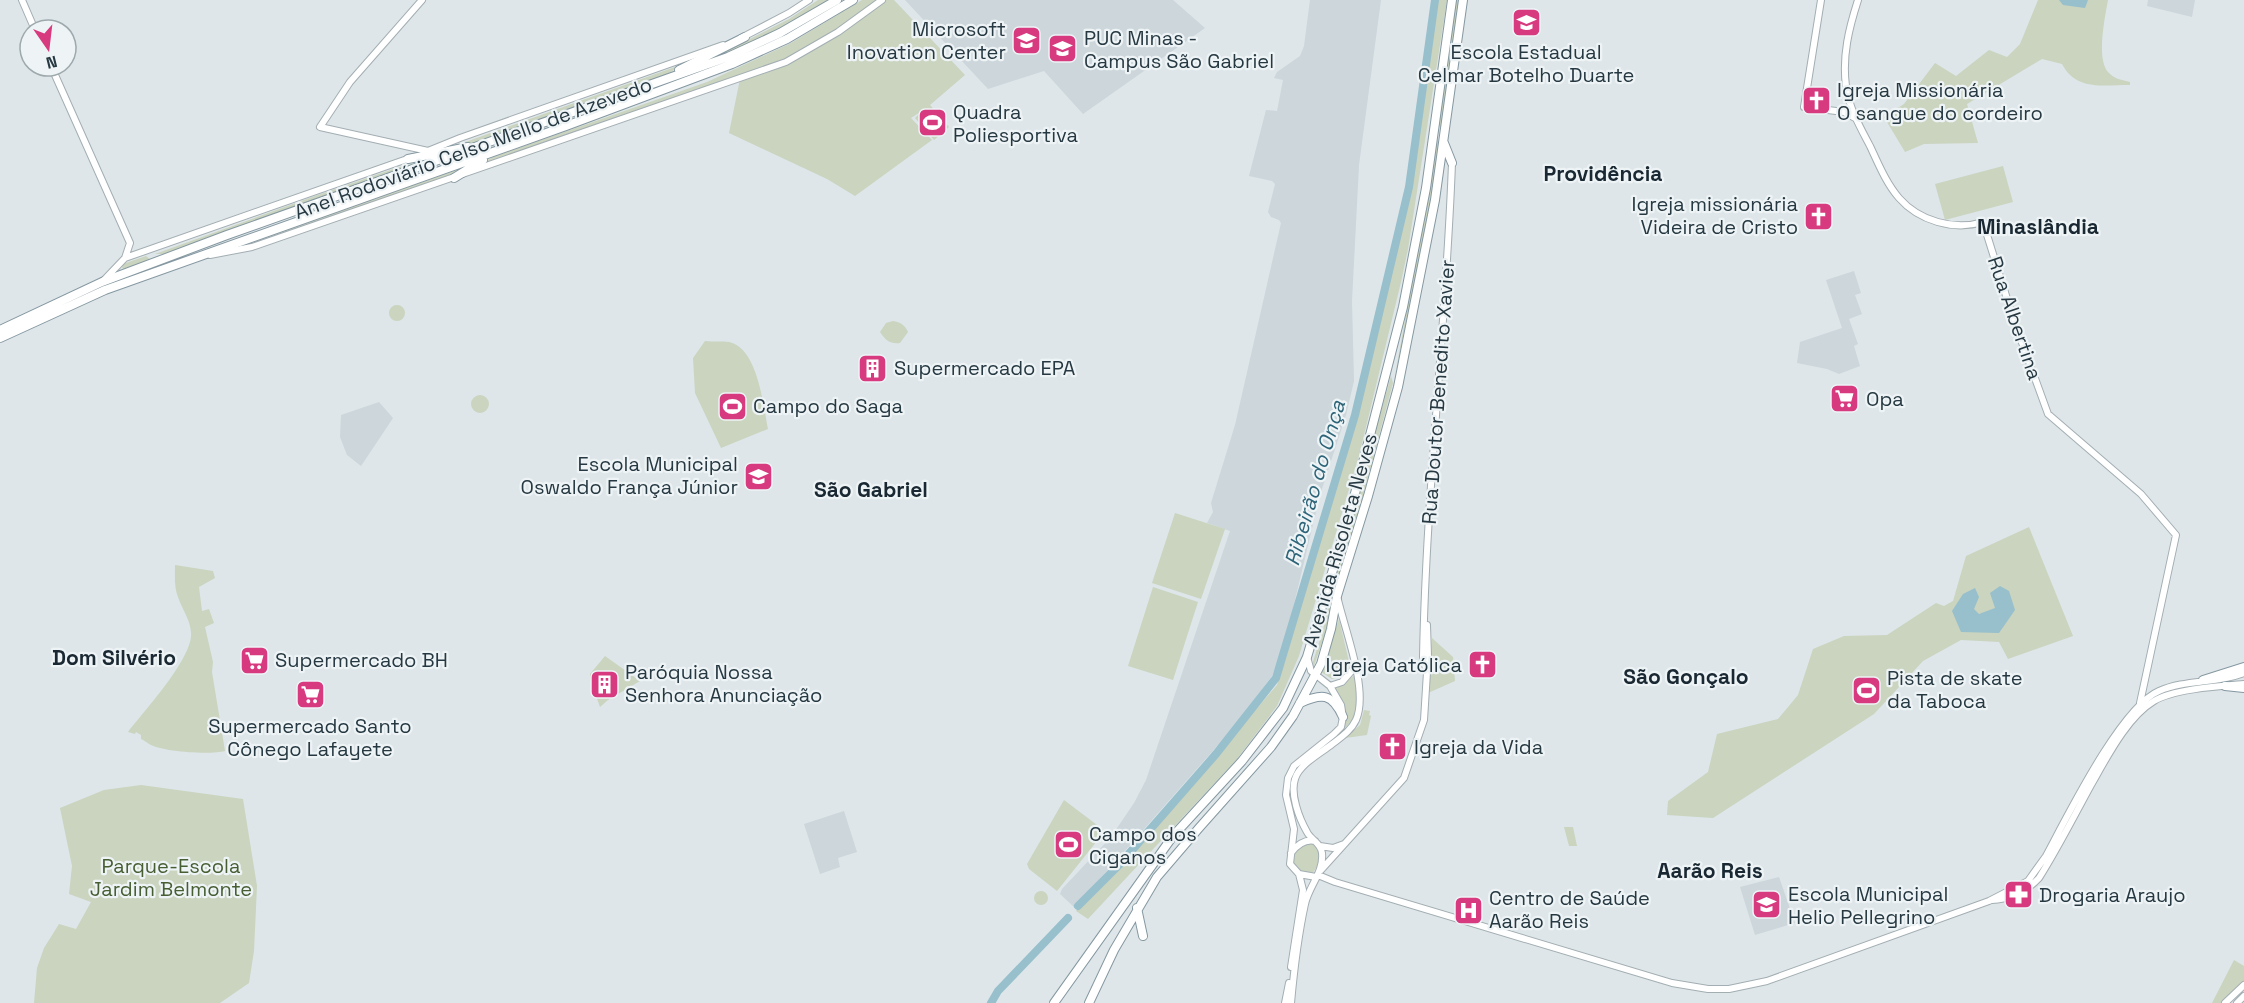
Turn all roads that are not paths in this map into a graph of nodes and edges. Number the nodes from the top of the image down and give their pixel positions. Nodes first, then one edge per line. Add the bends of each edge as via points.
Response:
1 (22, 0) edge
2 (422, 0) edge
3 (808, 0) edge
4 (837, 0) edge
5 (854, 0) edge
6 (882, 0) edge
7 (1452, 0) edge
8 (1463, 0) edge
9 (1821, 0) edge
10 (1858, 0) edge
11 (30, 18) edge
12 (745, 37) junction
13 (56, 78) edge
14 (652, 84) junction
15 (1851, 108) junction
16 (1844, 112) junction
17 (1857, 122) junction
18 (496, 141) junction
19 (1444, 142) junction
20 (498, 151) junction
21 (428, 152) junction
22 (408, 159) junction
23 (1452, 163) joint
24 (454, 178) junction
25 (130, 243) junction
26 (146, 250) junction
27 (198, 257) junction
28 (125, 258) junction
29 (102, 282) junction
30 (0, 330) edge
31 (0, 338) edge
32 (1337, 596) junction
33 (1306, 657) junction
34 (1355, 667) junction
35 (2244, 667) edge
36 (2244, 673) edge
37 (1315, 675) junction
38 (2203, 680) junction
39 (2244, 684) edge
40 (1330, 686) junction
41 (2144, 686) junction
42 (2225, 686) junction
43 (2244, 688) edge
44 (2148, 697) junction
45 (1300, 704) junction
46 (2144, 704) junction
47 (1343, 717) junction
48 (1347, 843) junction
49 (1318, 844) junction
50 (1289, 856) junction
51 (1299, 874) junction
52 (1318, 874) junction
53 (1137, 908) junction
54 (1143, 936) dead end
55 (2244, 985) edge
56 (2244, 996) edge
57 (1054, 1003) edge
58 (1089, 1003) edge
59 (1285, 1003) edge
60 (1291, 1003) edge
61 (2225, 1003) edge
62 (2237, 1003) edge

1 - 11 main road
2 - 21 main road via 350,82 320,127
3 - 12 main road, Anel Rodoviário Celso Mello de Azevedo
4 - 14 highway, Anel Rodoviário Celso Mello de Azevedo via 728,57
5 - 20 highway, Anel Rodoviário Celso Mello de Azevedo via 787,39 732,64
6 - 24 main road, Anel Rodoviário Celso Mello de Azevedo via 838,32 786,62
7 - 33 highway, Avenida Risoleta Neves via 1426,188 1403,307 1351,509
8 - 19 highway, Avenida Risoleta Neves
9 - 16 main road via 1803,107
10 - 15 main road via 1846,39 1846,85
12 - 14 highway
12 - 21 main road, Anel Rodoviário Celso Mello de Azevedo
13 - 25 main road
14 - 18 highway, Anel Rodoviário Celso Mello de Azevedo
15 - 16 main road
15 - 17 main road
16 - 17 main road
17 - 41 main road, Rua Albertina via 1894,191 1912,210 1937,222 1983,222 2048,414 2140,494 2176,535
18 - 22 highway
18 - 29 highway, Anel Rodoviário Celso Mello de Azevedo
19 - 23 highway
19 - 32 highway, Avenida Risoleta Neves via 1398,387
20 - 24 highway
20 - 27 highway, Anel Rodoviário Celso Mello de Azevedo
21 - 22 main road, Anel Rodoviário Celso Mello de Azevedo
22 - 26 main road, Anel Rodoviário Celso Mello de Azevedo
23 - 48 main road, Rua Doutor Benedito Xavier via 1428,537 1424,720 1404,778
24 - 27 main road, Anel Rodoviário Celso Mello de Azevedo via 252,248
25 - 26 main road
25 - 28 main road
26 - 28 main road, Anel Rodoviário Celso Mello de Azevedo
27 - 31 highway, Anel Rodoviário Celso Mello de Azevedo via 89,296
28 - 29 main road, Anel Rodoviário Celso Mello de Azevedo
29 - 30 highway, Anel Rodoviário Celso Mello de Azevedo
32 - 34 main road
32 - 37 highway, Avenida Risoleta Neves via 1331,629
33 - 37 main road
33 - 57 highway, Avenida Risoleta Neves via 1283,708 1242,761 1173,836
34 - 40 main road via 1342,682
34 - 49 main road via 1360,694 1355,722 1301,769 1295,779 1297,806 1307,833
35 - 38 highway
36 - 38 main road via 2229,679
37 - 40 main road
37 - 45 highway, Avenida Risoleta Neves
38 - 44 main road via 2170,687
39 - 42 main road
40 - 47 main road
41 - 44 main road
41 - 46 main road
42 - 43 highway
42 - 46 main road via 2171,694
44 - 46 main road
45 - 47 highway via 1313,697 1327,697 1335,702
45 - 53 highway, Avenida Risoleta Neves via 1271,747 1157,877
46 - 52 main road via 2108,747 2035,873 2024,884 1989,901 1745,987 1708,989 1672,983
47 - 50 main road via 1341,727 1294,766 1288,778 1286,795 1294,829
48 - 49 main road via 1333,848
48 - 52 main road, Rua Doutor Benedito Xavier
49 - 50 main road via 1310,840
49 - 52 main road via 1322,856
50 - 51 main road via 1291,867
51 - 52 main road
51 - 59 main road via 1303,890
52 - 60 main road, Rua Doutor Benedito Xavier via 1306,901
53 - 54 highway
53 - 58 highway, Avenida Risoleta Neves
55 - 61 main road
56 - 62 main road

